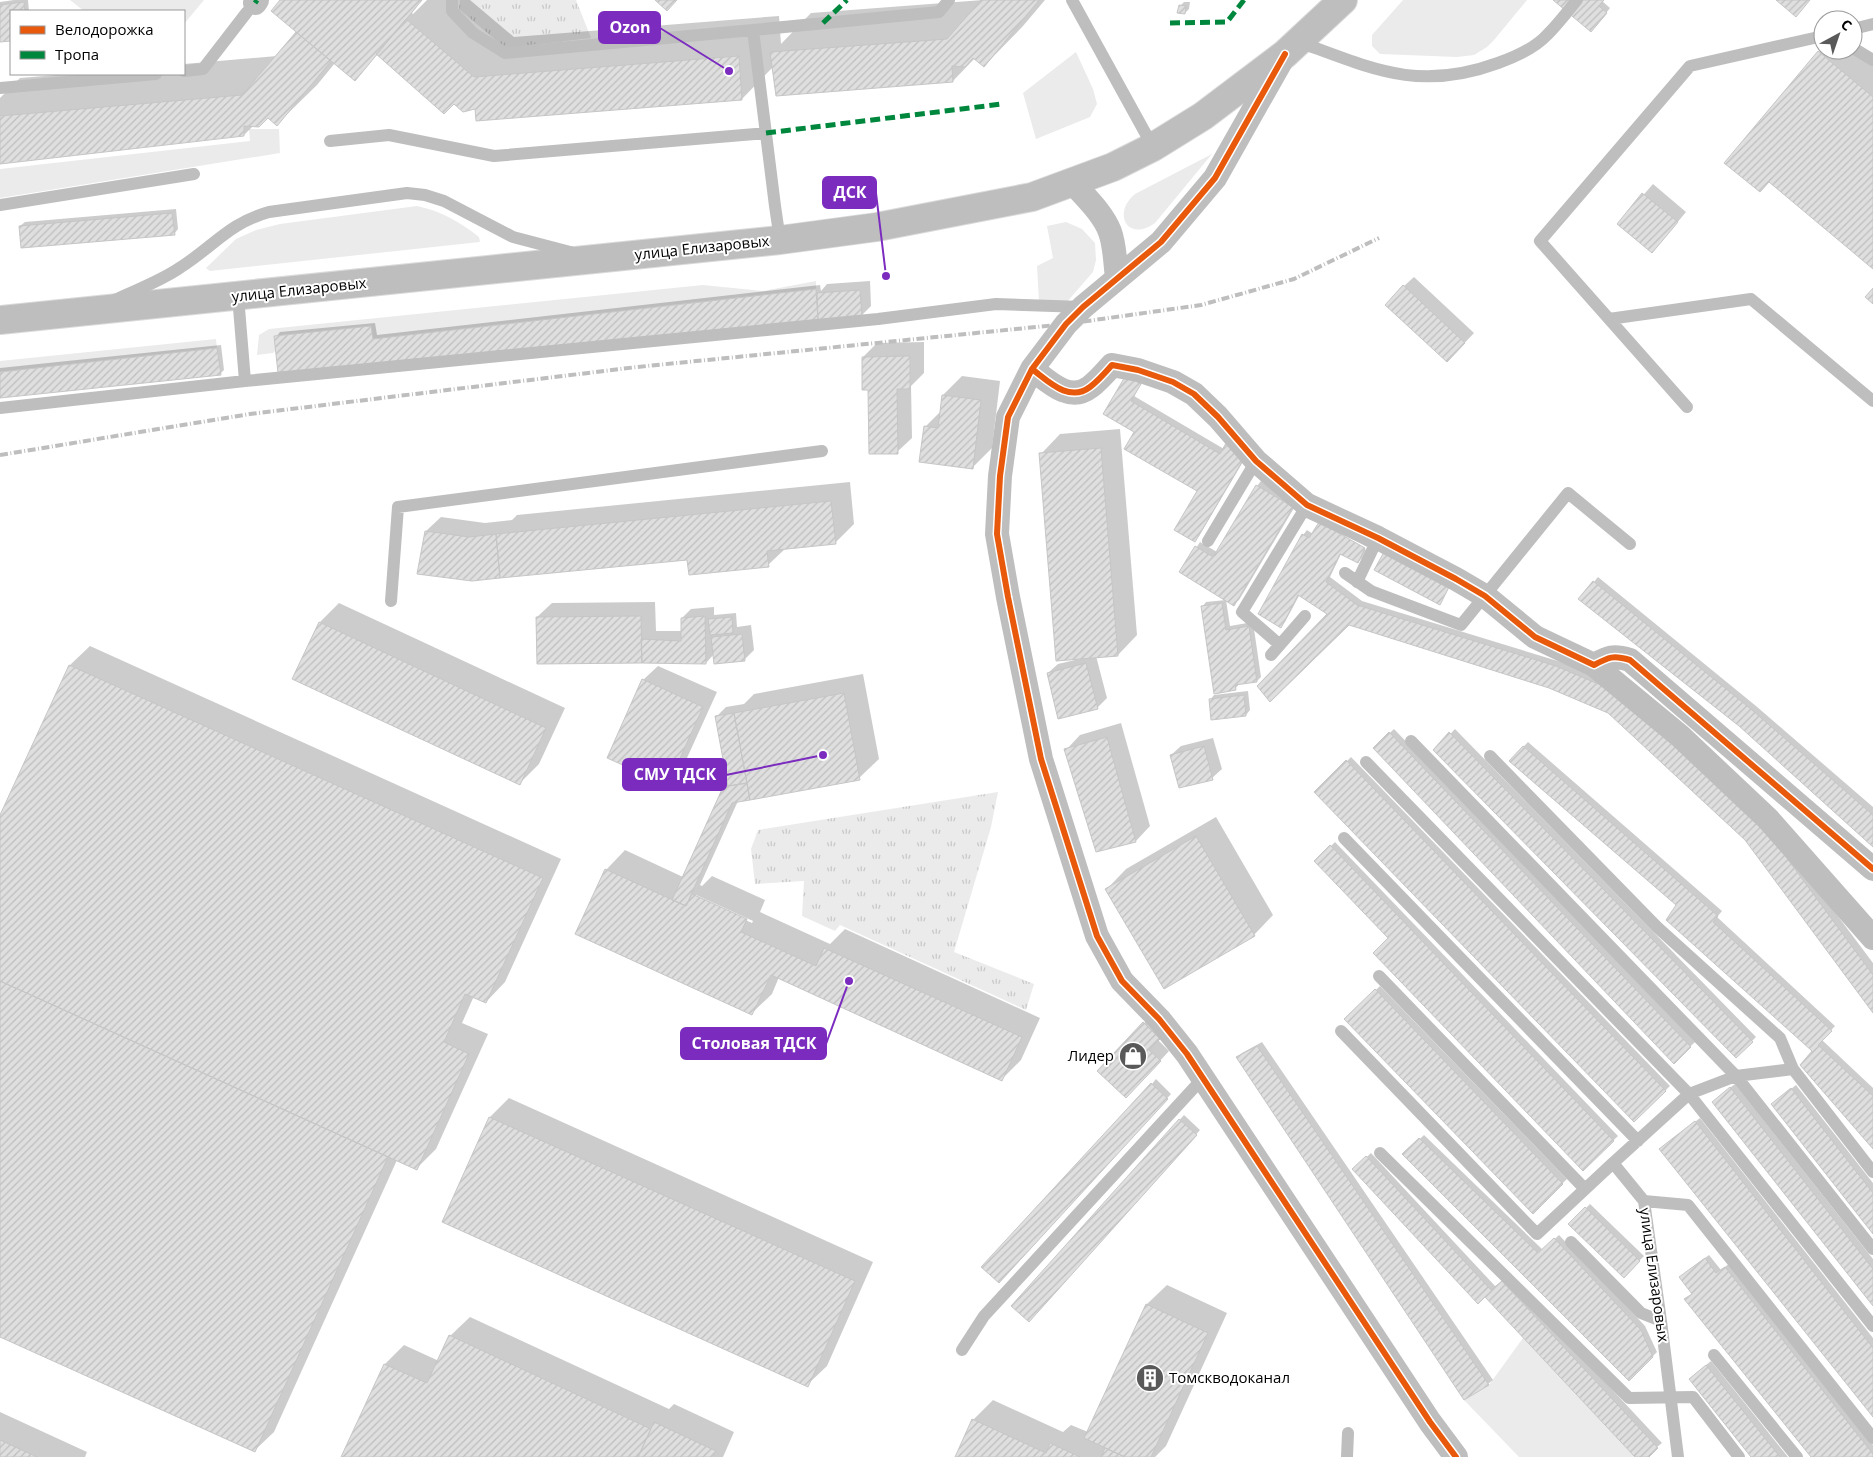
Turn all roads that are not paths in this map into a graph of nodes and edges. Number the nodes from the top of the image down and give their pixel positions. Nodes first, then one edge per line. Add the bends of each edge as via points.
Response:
1 (452, 0) edge
2 (949, 0) edge
3 (1072, 0) edge
4 (1343, 0) edge
5 (1576, 0) edge
6 (253, 5) edge
7 (752, 30) junction
8 (1813, 38) edge
9 (1292, 48) junction
10 (185, 71) edge
11 (145, 75) edge
12 (0, 88) edge
13 (766, 133) junction
14 (330, 141) dead end
15 (1153, 146) junction
16 (194, 174) dead end
17 (1072, 182) junction
18 (0, 205) edge
19 (780, 240) junction
20 (598, 260) junction
21 (1117, 278) junction
22 (238, 296) junction
23 (1083, 307) junction
24 (94, 311) junction
25 (1609, 319) junction
26 (0, 320) edge
27 (1032, 369) junction
28 (245, 381) junction
29 (1873, 401) edge
30 (1687, 406) dead end
31 (0, 408) edge
32 (822, 451) dead end
33 (1256, 461) junction
34 (1307, 505) junction
35 (1378, 538) junction
36 (1208, 541) dead end
37 (1630, 544) dead end
38 (1345, 573) dead end
39 (1357, 582) junction
40 (1484, 596) junction
41 (391, 601) dead end
42 (1305, 616) dead end
43 (1280, 645) junction
44 (1271, 655) dead end
45 (1594, 665) junction
46 (1411, 741) dead end
47 (1490, 756) dead end
48 (1366, 762) dead end
49 (1344, 838) dead end
50 (1873, 869) edge
51 (1873, 938) edge
52 (1379, 976) dead end
53 (1340, 1031) dead end
54 (1793, 1069) junction
55 (1736, 1076) junction
56 (1203, 1078) junction
57 (1689, 1094) junction
58 (1638, 1141) junction
59 (1380, 1152) dead end
60 (1613, 1163) junction
61 (1873, 1172) edge
62 (1585, 1189) junction
63 (1644, 1201) junction
64 (1571, 1242) dead end
65 (1873, 1249) edge
66 (1662, 1321) junction
67 (1873, 1326) edge
68 (962, 1350) dead end
69 (1714, 1355) dead end
70 (1670, 1397) junction
71 (1348, 1433) dead end
72 (1873, 1438) edge
73 (1729, 1444) junction
74 (1347, 1457) edge
75 (1456, 1457) edge
76 (1678, 1457) edge
77 (1725, 1457) edge
78 (1739, 1457) edge
79 (1796, 1457) edge

1 - 7 lane via 452,11 473,33 505,53
2 - 7 lane via 939,12
3 - 15 lane
4 - 9 main road, улица Елизаровых
5 - 9 lane via 1547,35 1533,46 1488,67 1455,75 1424,78 1400,75
6 - 10 lane via 203,69
7 - 13 lane
8 - 25 lane via 1690,66 1540,241
9 - 15 main road, улица Елизаровых via 1203,116
9 - 21 street via 1215,178 1160,242
11 - 12 lane
13 - 14 lane via 494,156 390,135
13 - 19 lane
15 - 17 main road, улица Елизаровых via 1113,167
16 - 18 lane
17 - 19 main road, улица Елизаровых via 1032,197 957,212
17 - 21 street via 1109,230
19 - 20 main road, улица Елизаровых
20 - 22 main road, улица Елизаровых
20 - 24 lane via 513,237 444,201 407,193 254,216 224,233 179,269
21 - 23 street
22 - 24 main road, улица Елизаровых
22 - 28 lane
23 - 27 street
23 - 28 lane via 996,304 878,319
24 - 26 main road, улица Елизаровых
25 - 29 lane via 1750,300
25 - 30 lane
27 - 33 street via 1063,392 1077,393 1089,388 1112,365 1173,382 1194,394 1218,416
27 - 56 street via 1008,417 997,534 1041,758 1097,936 1122,981 1188,1054
28 - 31 lane
32 - 41 lane via 398,507
33 - 34 street
33 - 36 lane
34 - 35 street
34 - 43 lane via 1242,612
35 - 39 lane
35 - 40 street
37 - 40 lane via 1568,493
38 - 39 lane
39 - 40 lane via 1371,591 1461,625
40 - 45 street via 1535,637
42 - 43 lane
43 - 44 lane
45 - 50 street via 1610,657 1630,660
45 - 51 street via 1680,736 1768,819
46 - 55 lane
47 - 54 lane via 1657,927 1780,1038
48 - 57 lane
49 - 58 lane
52 - 62 lane
53 - 62 lane via 1537,1234
54 - 55 lane
54 - 61 lane
55 - 57 lane
55 - 65 lane
56 - 68 lane via 984,1316
56 - 75 street
57 - 58 lane
57 - 67 lane
58 - 60 lane
59 - 70 lane via 1629,1398
60 - 62 lane
60 - 63 lane, улица Елизаровых
63 - 66 lane, улица Елизаровых
63 - 72 lane via 1688,1205
64 - 66 lane via 1641,1313
66 - 70 lane, улица Елизаровых
69 - 79 lane
70 - 73 lane via 1693,1397
70 - 76 lane, улица Елизаровых
71 - 74 lane
73 - 77 lane
73 - 78 lane

